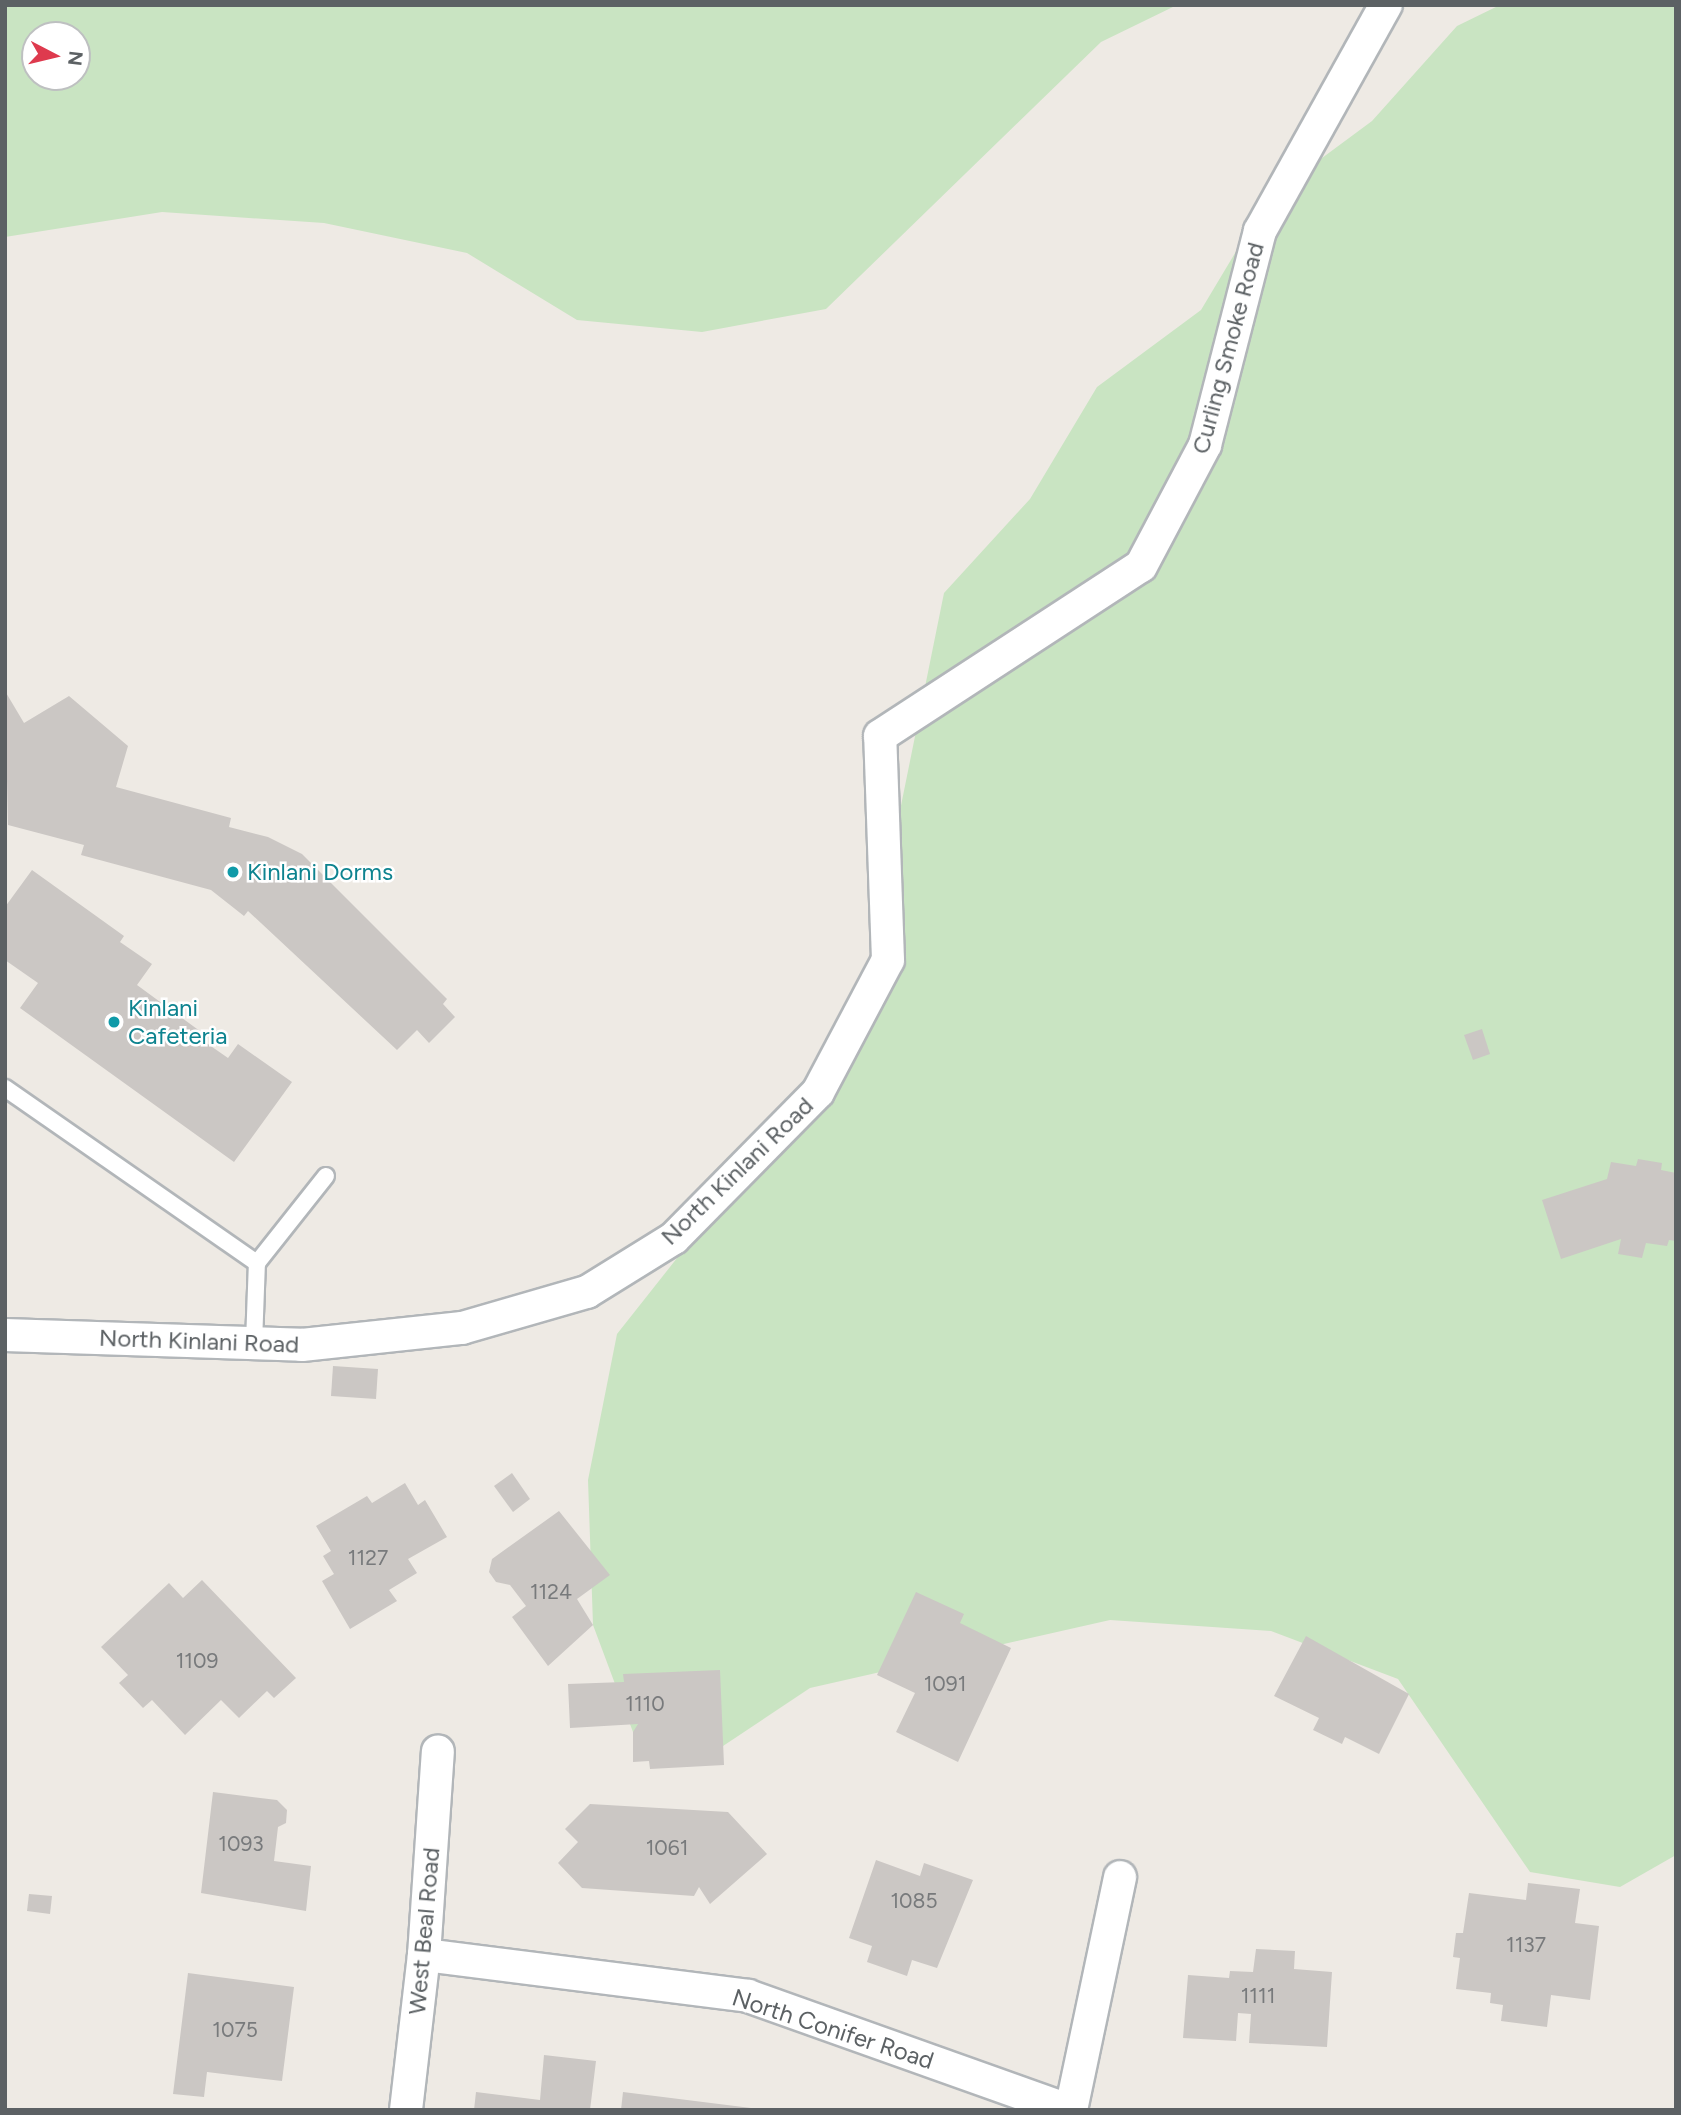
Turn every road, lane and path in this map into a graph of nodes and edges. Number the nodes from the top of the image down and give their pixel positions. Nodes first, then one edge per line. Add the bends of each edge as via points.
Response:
1 (1386, 5) edge
2 (880, 736) joint
3 (5, 1087) edge
4 (326, 1176) dead end
5 (257, 1264) junction
6 (5, 1335) edge
7 (254, 1343) junction
8 (438, 1751) dead end
9 (1120, 1877) dead end
10 (424, 1955) junction
11 (406, 2110) edge
12 (1070, 2110) edge

1 - 2 street, Curling Smoke Road via 1260,231 1205,445 1141,566
2 - 7 street, North Kinlani Road via 888,960 818,1092 674,1238 587,1292 462,1328 302,1345
3 - 5 lane
4 - 5 lane
5 - 7 lane
6 - 7 street, North Kinlani Road
8 - 10 street, West Beal Road
9 - 12 street, North Conifer Road
10 - 11 street, West Beal Road
10 - 12 street, North Conifer Road via 748,1996

